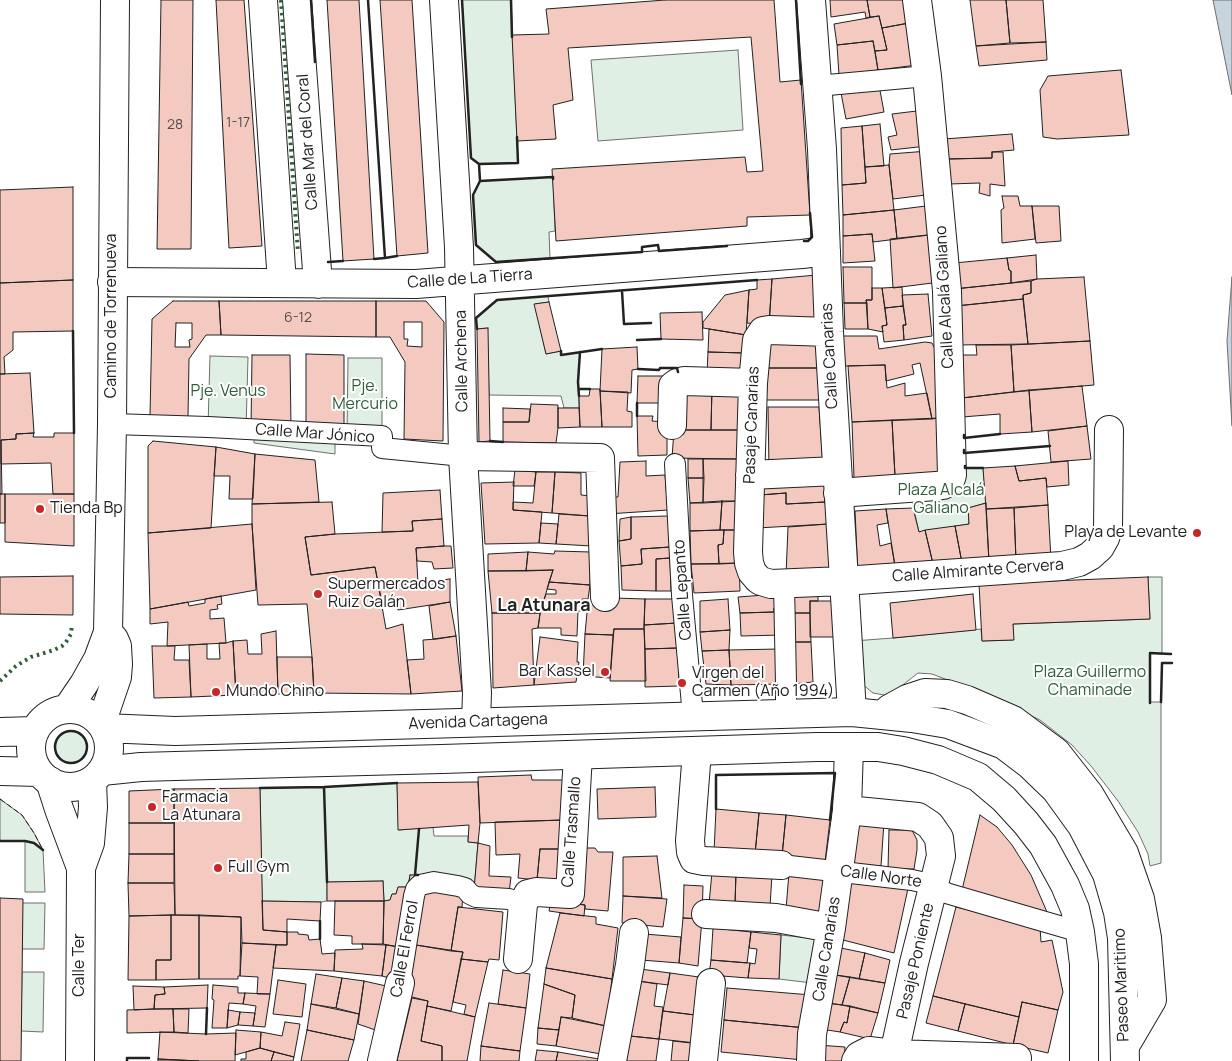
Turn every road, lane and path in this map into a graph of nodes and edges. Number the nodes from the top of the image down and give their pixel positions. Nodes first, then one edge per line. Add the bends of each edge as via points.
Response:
1 (115, 0) edge
2 (263, 0) edge
3 (297, 0) edge
4 (444, 0) edge
5 (811, 0) edge
6 (917, 0) edge
7 (927, 76) junction
8 (817, 86) junction
9 (826, 252) junction
10 (460, 281) junction
11 (112, 282) junction
12 (282, 284) junction
13 (318, 284) junction
14 (829, 332) junction
15 (753, 383) junction
16 (112, 424) junction
17 (672, 425) dead end
18 (1110, 430) dead end
19 (463, 456) junction
20 (675, 464) dead end
21 (750, 475) junction
22 (837, 482) junction
23 (843, 581) junction
24 (773, 582) junction
25 (605, 597) dead end
26 (108, 632) junction
27 (67, 709) junction
28 (852, 712) junction
29 (786, 714) junction
30 (693, 716) junction
31 (476, 722) junction
32 (103, 726) junction
33 (35, 731) junction
34 (0, 732) edge
35 (849, 747) junction
36 (697, 751) junction
37 (578, 754) junction
38 (0, 771) edge
39 (45, 776) junction
40 (97, 776) junction
41 (848, 810) junction
42 (781, 865) joint
43 (81, 868) junction
44 (840, 871) junction
45 (934, 885) junction
46 (523, 904) junction
47 (706, 914) dead end
48 (831, 928) junction
49 (1080, 932) junction
50 (634, 933) dead end
51 (518, 959) dead end
52 (400, 983) joint
53 (711, 983) dead end
54 (894, 1054) junction
55 (1125, 1054) edge
56 (1017, 1058) dead end
57 (80, 1061) edge
58 (382, 1061) edge
59 (612, 1061) edge
60 (703, 1061) edge
61 (810, 1061) edge
62 (856, 1061) edge
63 (1084, 1061) edge

1 - 11 street, Camino de Torrenueva
2 - 12 street
3 - 13 street, Calle Mar del Coral
4 - 10 street, Calle Archena
5 - 8 street, Calle Canarias
6 - 7 street, Calle Alcalá Galiano
7 - 8 street
7 - 22 street, Calle Alcalá Galiano via 947,290 952,475 950,481 936,486
8 - 9 street, Calle Canarias
9 - 10 street, Calle de La Tierra
9 - 14 street, Calle Canarias
10 - 13 street, Calle de La Tierra
10 - 19 street, Calle Archena
11 - 12 street, Calle de La Tierra
11 - 16 street, Camino de Torrenueva
12 - 13 street, Calle de La Tierra
14 - 15 street, Pasaje Canarias via 763,331 757,340
14 - 22 street, Calle Canarias
15 - 17 street via 676,382 673,386
15 - 21 street, Pasaje Canarias
16 - 19 street, Calle Mar Jónico via 382,436 382,448
16 - 26 street, Camino de Torrenueva
18 - 23 street, Calle Almirante Cervera via 1108,529 1100,547 1090,556 1062,566
19 - 25 street, Calle Mar Jónico via 600,458
19 - 31 street, Calle Archena
20 - 30 street, Calle Lepanto
21 - 22 street, Calle Alcalá Galiano
21 - 24 street, Pasaje Canarias via 749,563 758,579
22 - 23 street, Calle Canarias
23 - 24 street, Calle Almirante Cervera
23 - 28 street, Calle Canarias
24 - 29 street, Pasaje Canarias via 786,684
26 - 27 street, Camino de Torrenueva via 98,659
26 - 32 street, Camino de Torrenueva via 117,646 118,664
27 - 32 street via 92,715
27 - 33 street via 47,717
28 - 29 street, Avenida Cartagena
28 - 55 street, Paseo Maritimo via 948,724 1004,745 1056,790 1082,826 1107,874 1118,912 1122,938
29 - 30 street, Avenida Cartagena
30 - 31 street, Avenida Cartagena
31 - 32 street, Avenida Cartagena via 175,731
32 - 40 street via 109,750 107,762
33 - 34 street
33 - 39 street via 31,752 34,763
35 - 36 street
35 - 41 street, Calle Canarias
35 - 49 street via 903,750 978,777 1004,799 1043,845 1075,909
36 - 37 street
36 - 42 street, Calle Norte via 690,841 694,858
37 - 40 street via 141,767
37 - 46 street, Calle Trasmallo via 570,894 536,892 528,894
38 - 39 street
39 - 40 street via 60,786 70,787
39 - 43 street, Calle Ter
40 - 43 street, Calle Ter via 90,843
41 - 44 street, Calle Canarias
41 - 45 street, Pasaje Poniente via 918,817 930,824 939,838 941,856
42 - 44 street, Calle Norte
43 - 57 street, Calle Ter
44 - 45 street, Calle Norte
44 - 48 street, Calle Canarias
45 - 49 street, Calle Norte via 946,892
45 - 54 street, Pasaje Poniente
46 - 51 street
46 - 52 street, Calle El Ferrol via 509,899 476,897 458,886 434,882 420,885 414,896
47 - 48 street via 776,918
48 - 61 street, Calle Canarias
49 - 63 street via 1084,964
50 - 59 street
52 - 58 street, Calle El Ferrol
53 - 60 street
54 - 56 street
54 - 62 street via 869,1052

